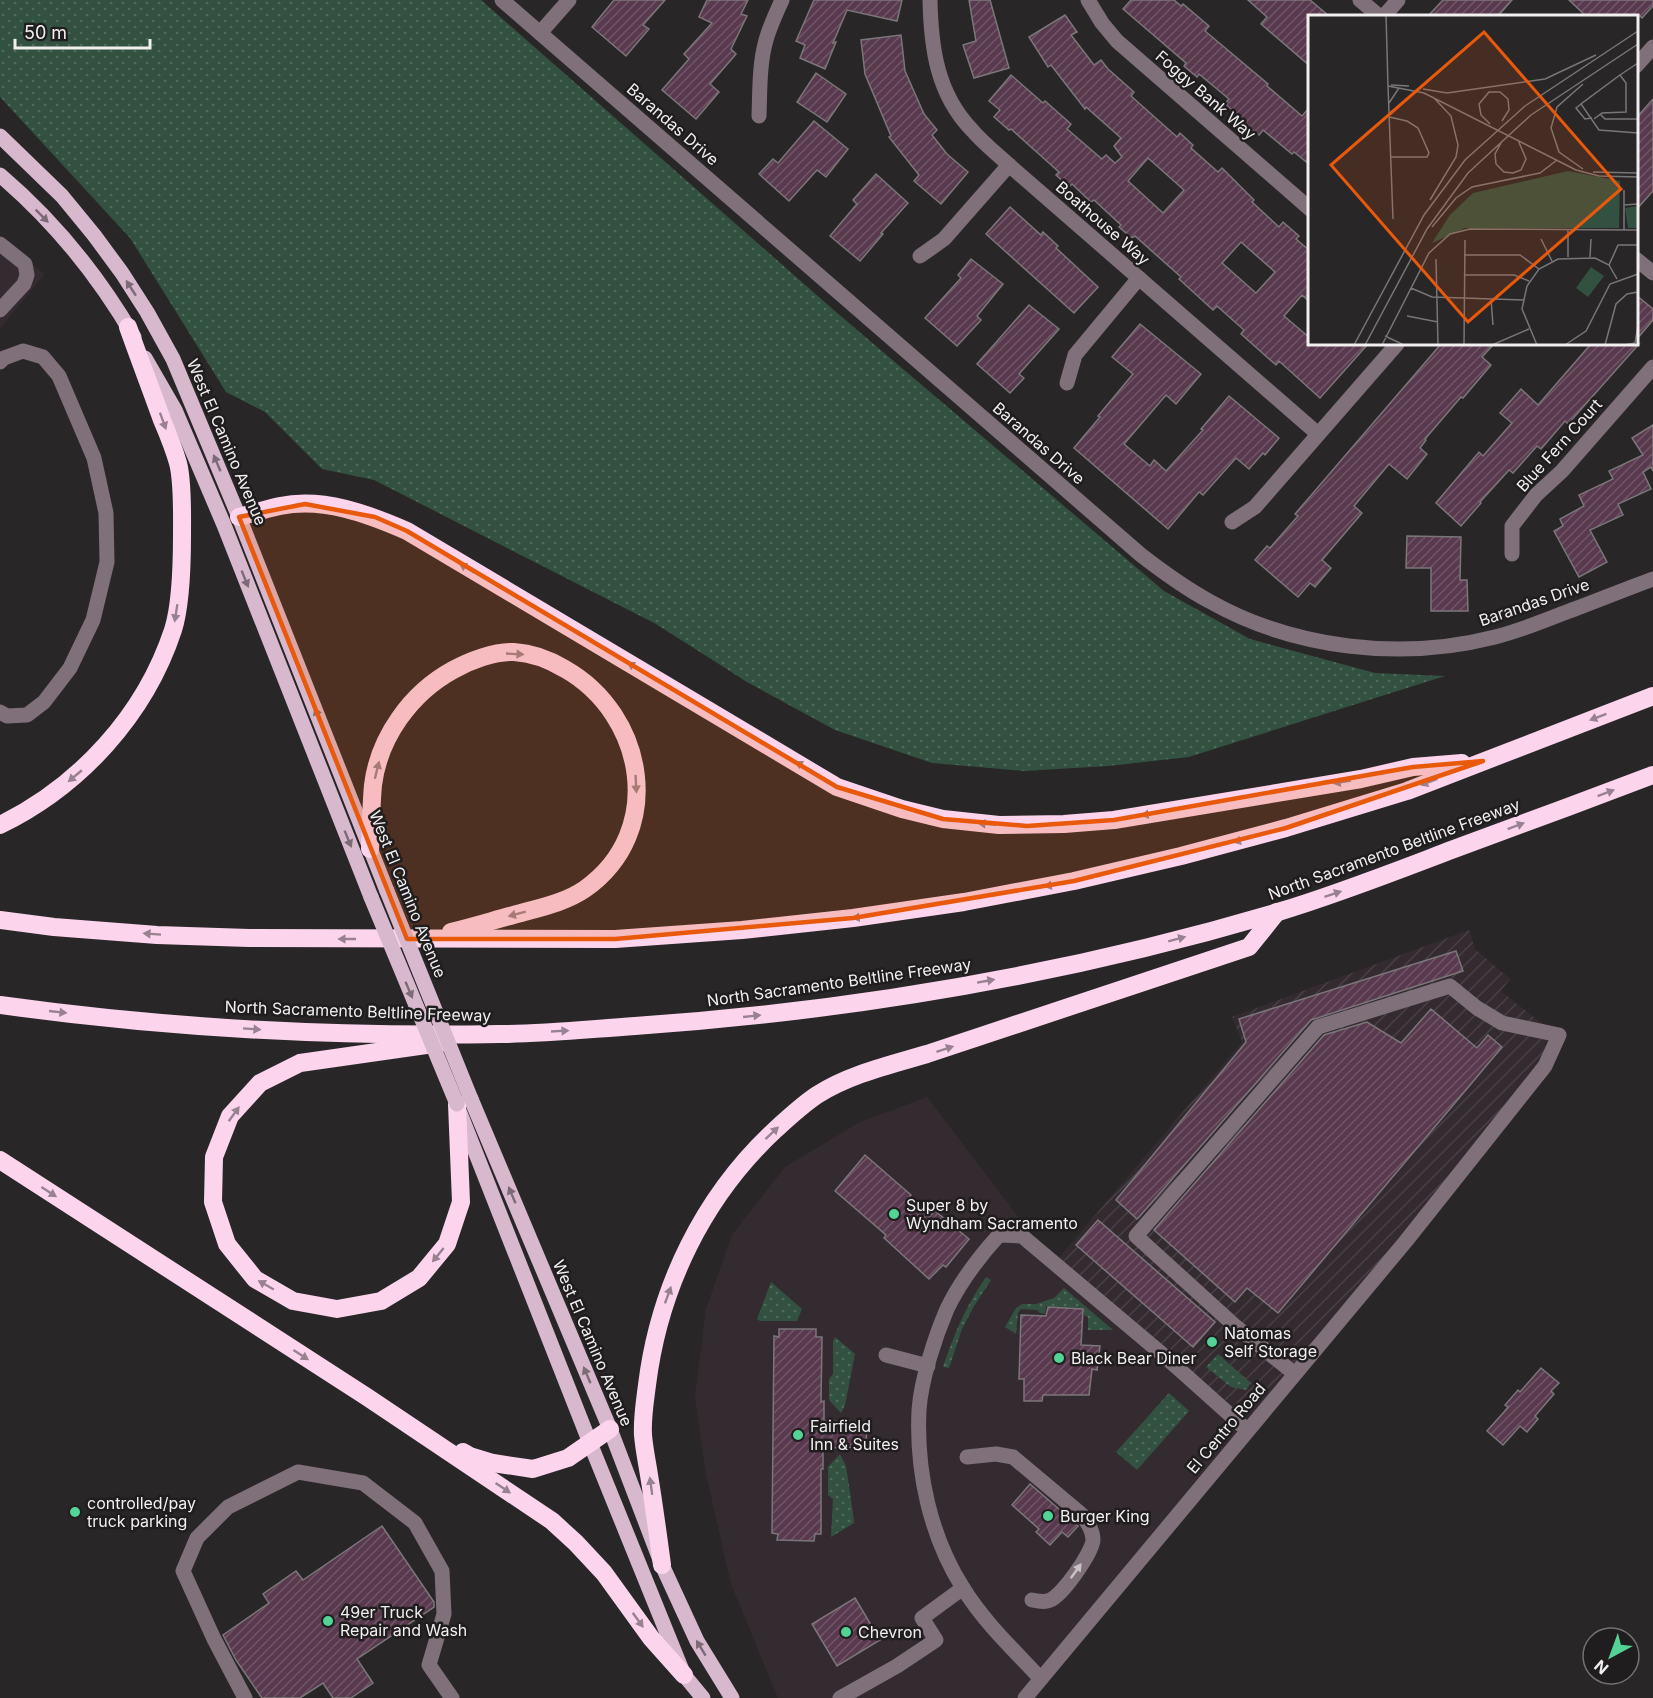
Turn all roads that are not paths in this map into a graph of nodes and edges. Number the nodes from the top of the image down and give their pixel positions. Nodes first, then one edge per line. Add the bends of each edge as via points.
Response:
1 (502, 0) edge
2 (569, 0) edge
3 (782, 0) edge
4 (930, 0) edge
5 (1088, 0) edge
6 (1360, 0) edge
7 (1398, 0) edge
8 (1378, 15) edge
9 (1385, 15) edge
10 (540, 33) junction
11 (1653, 47) edge
12 (1638, 64) edge
13 (759, 116) dead end
14 (0, 136) edge
15 (1009, 165) junction
16 (0, 175) edge
17 (1308, 207) edge
18 (0, 244) edge
19 (920, 256) dead end
20 (1638, 261) edge
21 (1653, 273) edge
22 (1139, 278) junction
23 (0, 310) edge
24 (128, 327) junction
25 (1396, 345) edge
26 (0, 362) edge
27 (1653, 367) edge
28 (1067, 384) dead end
29 (1318, 434) junction
30 (232, 521) junction
31 (1232, 522) dead end
32 (1512, 554) dead end
33 (1653, 579) edge
34 (1653, 696) edge
35 (0, 712) edge
36 (1483, 761) junction
37 (1653, 775) edge
38 (0, 825) edge
39 (370, 849) junction
40 (1277, 912) junction
41 (0, 920) edge
42 (427, 939) junction
43 (0, 1005) edge
44 (502, 1034) junction
45 (464, 1102) junction
46 (0, 1160) edge
47 (886, 1355) dead end
48 (928, 1366) junction
49 (1294, 1374) junction
50 (367, 1397) junction
51 (610, 1429) junction
52 (1247, 1430) junction
53 (590, 1443) junction
54 (967, 1457) dead end
55 (662, 1565) junction
56 (963, 1588) junction
57 (1032, 1600) dead end
58 (684, 1675) junction
59 (1040, 1678) junction
60 (245, 1698) edge
61 (452, 1698) edge
62 (703, 1698) edge
63 (732, 1698) edge
64 (840, 1698) edge
65 (1024, 1698) edge

1 - 10 street, Barandas Drive
2 - 10 street
3 - 13 street via 766,41
4 - 15 street, Boathouse Way via 935,63 946,90 971,130
5 - 17 street, Foggy Bank Way via 1117,41
6 - 8 street
7 - 9 street
10 - 33 street, Barandas Drive via 1141,555 1210,602 1248,620 1328,643 1411,649 1494,637
11 - 12 street
30 -> 14 main road, West El Camino Avenue via 173,359 147,312 62,196
15 - 19 street via 944,239
15 - 22 street, Boathouse Way
16 -> 24 main road, West El Camino Avenue via 60,233 100,283
18 - 23 street via 25,264 27,274 24,284
20 - 21 street
22 - 28 street via 1076,355
22 - 29 street, Boathouse Way
24 - 30 main road, West El Camino Avenue
24 -> 38 highway via 179,465 182,556 173,628 150,683 103,749 52,795
25 - 29 street
26 - 35 street via 23,351 43,357 59,376 94,458 106,513 107,562 93,620 70,668 44,702 27,716
27 - 32 street, Blue Fern Court via 1512,526
29 - 31 street via 1255,507
36 -> 30 highway via 1413,767 1114,820 1027,826 943,819 837,787 407,531 375,517 342,507 305,504 281,506
39 -> 30 main road, West El Camino Avenue
30 -> 45 main road, West El Camino Avenue, bridge via 371,897
34 -> 36 highway
36 -> 42 highway via 1407,791 1286,828 1074,881 964,902 742,930 615,939
40 -> 37 highway, North Sacramento Beltline Freeway via 1349,889
39 -> 42 highway via 374,784 386,741 405,710 445,674 488,656 513,652 537,656 577,675 612,711 625,732 632,755 637,795 632,825 612,864 585,890 569,898
39 - 45 main road, West El Camino Avenue, bridge
44 -> 40 highway, North Sacramento Beltline Freeway via 694,1022 887,998 1086,961
55 -> 40 highway via 643,1434 650,1358 661,1313 690,1243 713,1203 763,1141 816,1095 843,1081 1249,947
42 -> 41 highway via 157,935
43 -> 44 highway, North Sacramento Beltline Freeway via 262,1030
45 -> 44 highway via 461,1202 447,1244 419,1278 381,1301 337,1309 293,1301 255,1279 227,1244 213,1202 214,1158 230,1116 260,1083 300,1063
51 -> 45 main road, West El Camino Avenue
45 - 53 main road, West El Camino Avenue
46 -> 50 highway
47 - 48 street
48 - 52 street via 948,1308 970,1270 999,1235 1022,1236
48 - 56 street via 919,1409 920,1459 938,1538
49 - 49 street, El Centro Road via 1545,1066 1559,1035 1502,1023 1450,986 1318,1026 1136,1236
49 - 52 street, El Centro Road
50 - 53 highway via 470,1456 493,1463 533,1469 568,1458
50 -> 58 highway via 552,1521 604,1573 651,1638
51 - 53 highway
51 - 55 main road, West El Camino Avenue
52 - 59 street, El Centro Road
53 - 58 main road, West El Camino Avenue
57 -> 54 street via 1048,1602 1074,1576 1091,1549 1088,1524 1012,1457
63 -> 55 main road, West El Camino Avenue via 697,1641
56 - 59 street via 987,1621
56 - 64 street via 922,1618 936,1640
58 - 62 main road, West El Camino Avenue
59 - 65 street, El Centro Road
60 - 61 street via 183,1571 197,1538 228,1507 298,1472 363,1483 415,1522 442,1571 444,1614 429,1665

